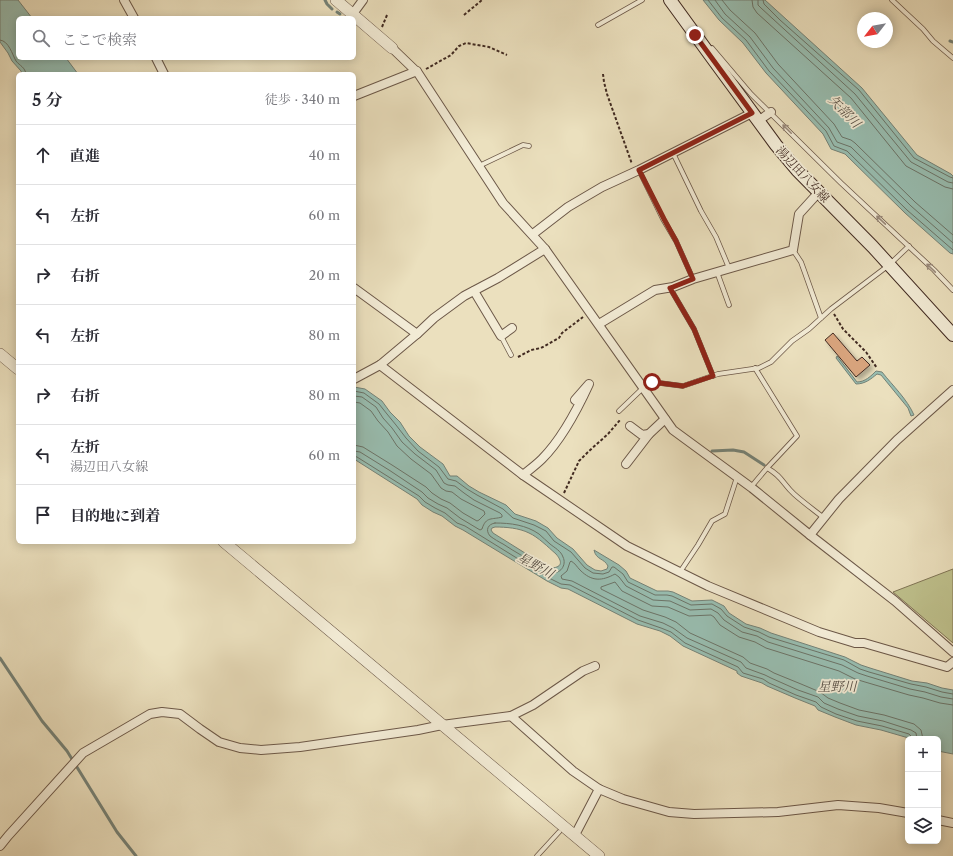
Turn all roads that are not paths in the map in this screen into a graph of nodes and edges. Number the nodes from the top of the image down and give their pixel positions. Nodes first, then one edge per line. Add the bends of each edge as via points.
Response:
1 (124, 0) edge
2 (336, 0) edge
3 (363, 0) edge
4 (642, 0) edge
5 (670, 0) edge
6 (892, 0) edge
7 (352, 15) joint
8 (133, 16) edge
9 (356, 18) edge
10 (598, 25) dead end
11 (688, 25) junction
12 (392, 48) joint
13 (953, 58) edge
14 (157, 60) edge
15 (163, 72) edge
16 (418, 72) junction
17 (356, 95) edge
18 (771, 112) junction
19 (755, 117) junction
20 (528, 146) dead end
21 (673, 153) junction
22 (479, 166) junction
23 (637, 171) junction
24 (819, 192) junction
25 (533, 234) junction
26 (909, 246) junction
27 (545, 249) junction
28 (793, 250) junction
29 (889, 265) junction
30 (729, 269) junction
31 (717, 272) junction
32 (693, 279) junction
33 (670, 288) junction
34 (356, 289) edge
35 (953, 290) edge
36 (474, 291) junction
37 (729, 305) dead end
38 (821, 318) junction
39 (599, 324) junction
40 (512, 328) dead end
41 (417, 334) junction
42 (953, 335) edge
43 (501, 336) junction
44 (0, 354) edge
45 (511, 355) road end
46 (380, 365) junction
47 (16, 367) edge
48 (755, 368) junction
49 (713, 376) junction
50 (356, 378) edge
51 (642, 386) junction
52 (953, 390) edge
53 (575, 400) dead end
54 (619, 411) dead end
55 (665, 419) junction
56 (630, 426) dead end
57 (649, 434) junction
58 (626, 464) dead end
59 (767, 468) junction
60 (523, 475) junction
61 (737, 477) junction
62 (751, 487) junction
63 (824, 518) junction
64 (810, 535) junction
65 (226, 544) edge
66 (680, 572) junction
67 (953, 652) edge
68 (953, 662) edge
69 (595, 666) dead end
70 (511, 716) junction
71 (442, 725) junction
72 (599, 789) junction
73 (905, 812) edge
74 (941, 821) edge
75 (953, 824) edge
76 (559, 832) dead end
77 (575, 835) junction
78 (0, 846) edge
79 (536, 856) edge
80 (599, 856) edge

1 - 8 street
2 - 7 street
3 - 7 street
4 - 10 lane
5 - 11 main road, 湯辺田八女線
6 - 13 lane
9 - 12 street
11 - 18 lane via 751,94
11 - 19 main road, 湯辺田八女線
12 - 16 street
14 - 15 street
16 - 17 street
16 - 22 street
18 - 19 street
26 -> 18 lane via 841,183
19 - 21 street
19 - 24 main road, 湯辺田八女線 via 797,170
20 - 22 lane via 523,145
21 - 23 street
21 - 30 lane via 716,237
22 - 25 street via 503,203
23 - 25 street via 575,203
23 - 32 lane via 676,241
24 - 28 street via 799,214
24 - 29 main road, 湯辺田八女線
25 - 27 street
26 - 29 lane
35 -> 26 lane
27 - 36 street
27 - 39 street
28 - 30 street
28 - 38 lane via 801,262
29 - 38 lane
29 - 42 main road, 湯辺田八女線
30 - 31 street
31 - 32 street
31 - 37 lane
32 - 33 street
33 - 39 street via 655,290
33 - 49 lane via 694,329
34 - 41 street
36 - 41 street via 434,318
36 - 43 street
38 - 48 lane via 771,362
39 - 51 street
40 - 43 street
41 - 46 street
43 - 45 lane
44 - 47 street
46 - 50 street
46 - 60 street
48 - 49 lane
48 - 59 lane via 797,436
49 - 51 lane via 683,386 652,382
51 - 54 lane
51 - 55 street
52 - 63 street via 897,440 839,499
53 - 60 street via 589,384 558,439 543,458
55 - 57 street
55 - 61 street via 672,430
56 - 57 street via 642,435
57 - 58 street
59 - 62 lane
59 - 63 lane via 781,477 794,494
60 - 66 street via 627,546
61 - 62 street
61 - 66 lane via 725,514 712,521
62 - 64 street
63 - 64 street
64 - 67 street via 894,601
65 - 71 street
66 - 68 street via 819,632 855,643 864,642 946,667
69 - 70 street
70 - 71 street
70 - 72 street via 573,771
71 - 77 street
71 - 78 street via 300,747 261,750 219,742 180,714 150,714 83,753
72 - 73 street via 622,799 668,812 694,814 778,812 838,806
72 - 77 street
74 - 75 street
76 - 79 lane
77 - 80 street

